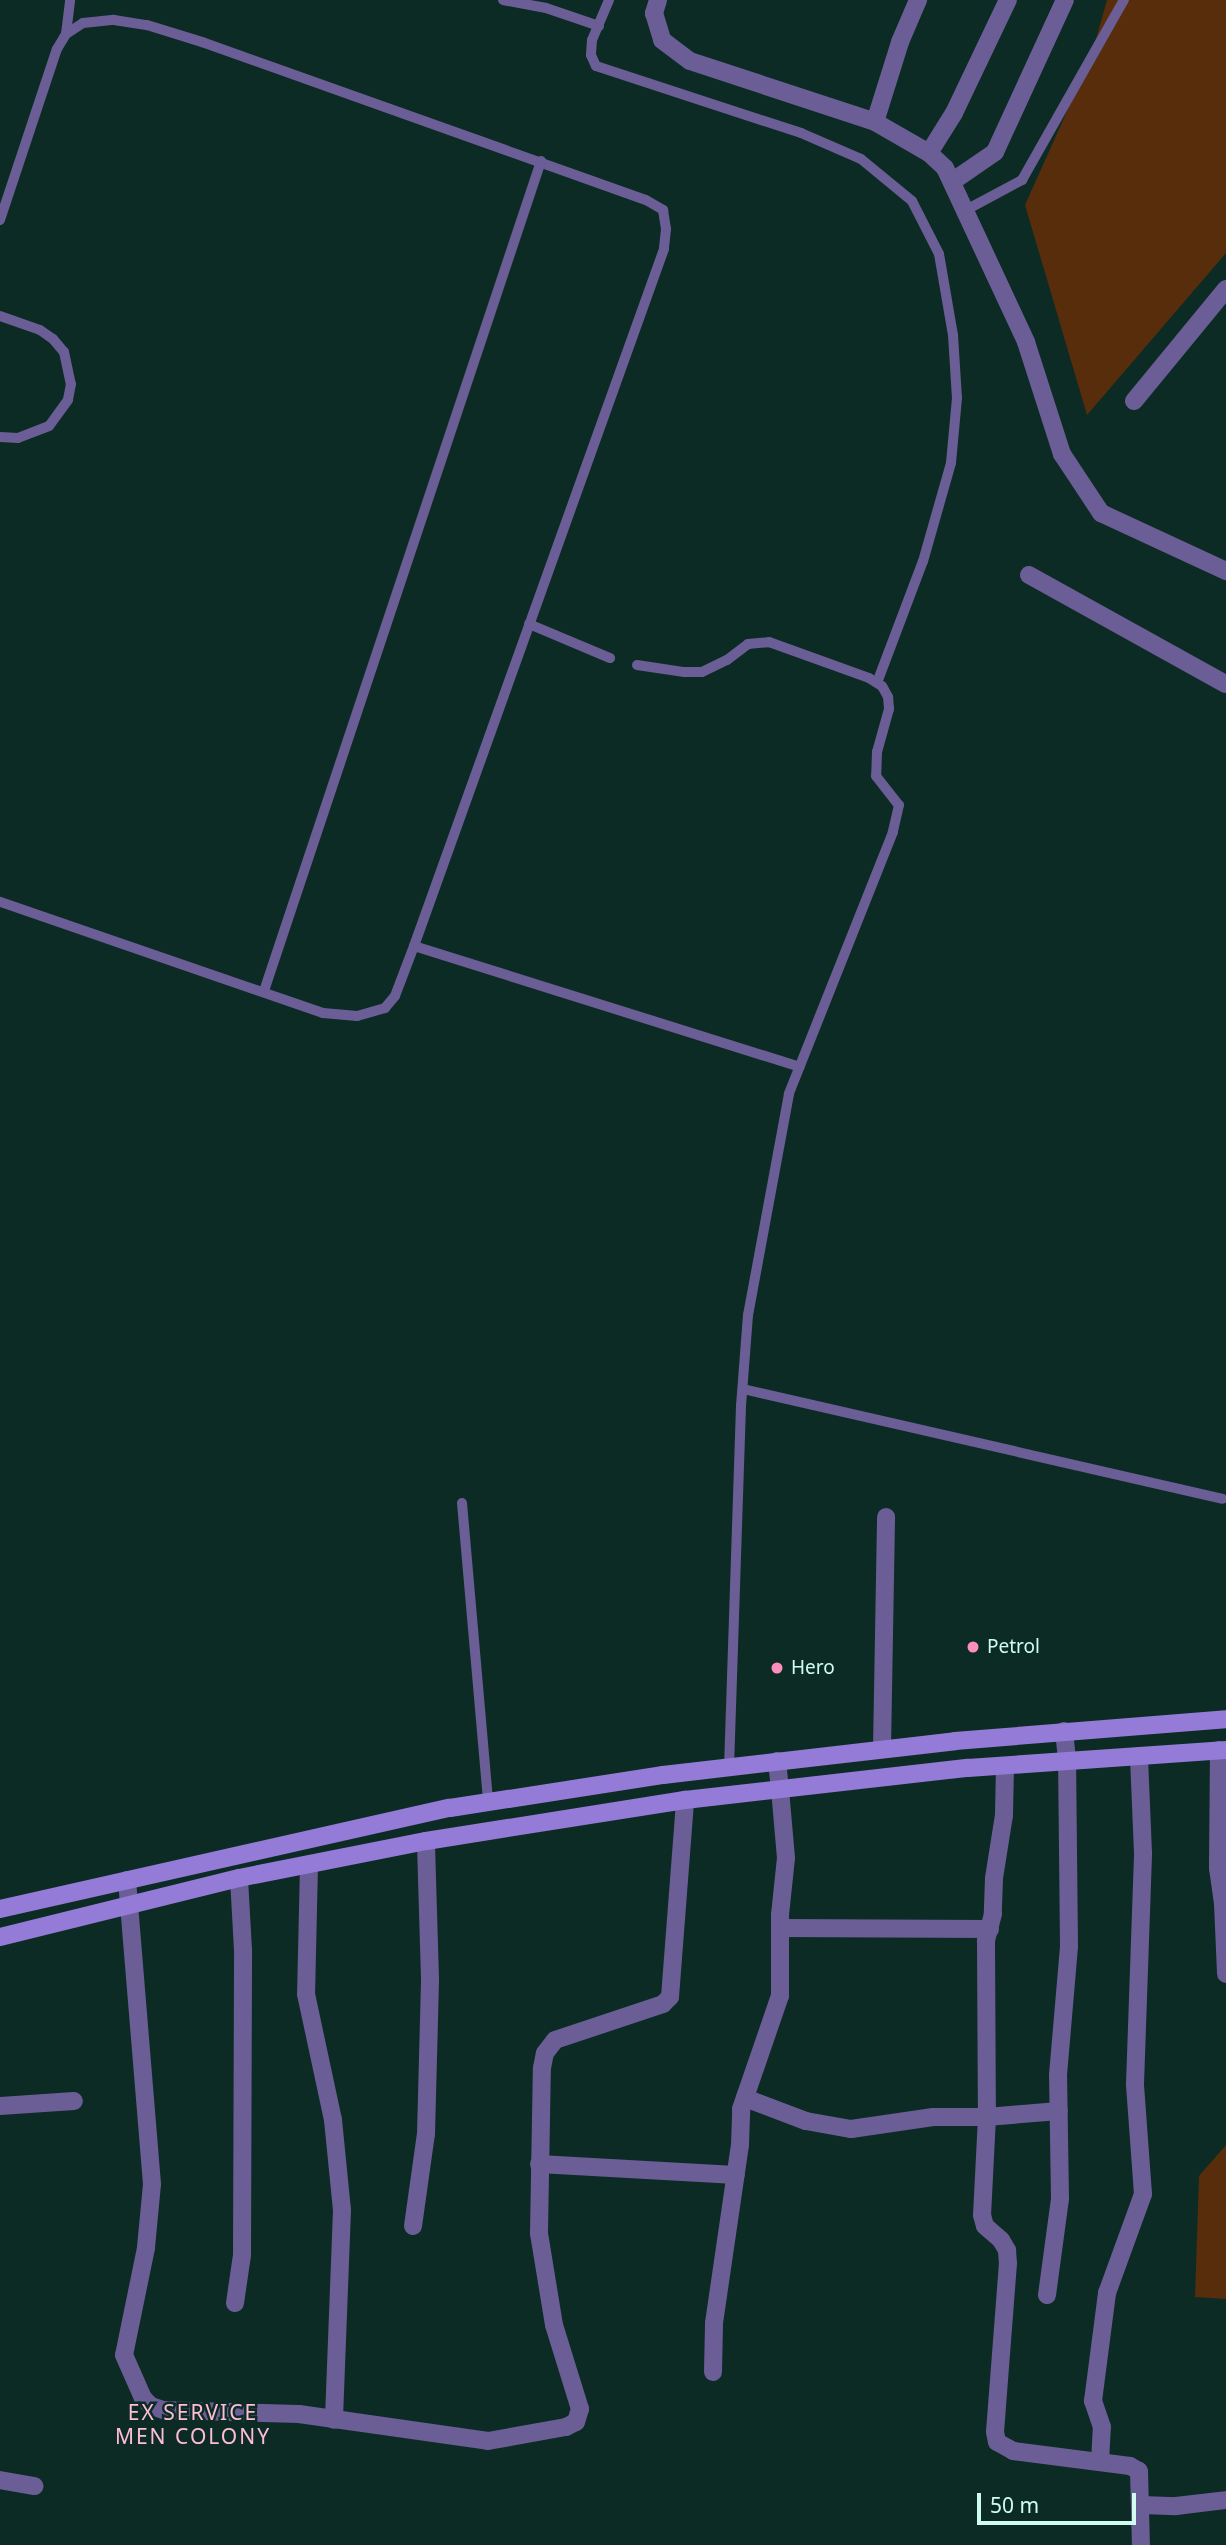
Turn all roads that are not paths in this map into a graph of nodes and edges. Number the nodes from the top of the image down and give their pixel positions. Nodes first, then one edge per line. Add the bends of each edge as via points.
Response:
1 (70, 0) edge
2 (503, 0) edge
3 (609, 0) edge
4 (659, 0) edge
5 (918, 0) edge
6 (1008, 0) edge
7 (1065, 0) edge
8 (1124, 0) edge
9 (599, 26) junction
10 (66, 34) junction
11 (875, 122) junction
12 (929, 153) junction
13 (541, 161) junction
14 (953, 181) junction
15 (966, 210) junction
16 (0, 220) edge
17 (1226, 289) edge
18 (0, 316) edge
19 (1134, 401) dead end
20 (0, 437) edge
21 (1226, 571) edge
22 (1029, 575) dead end
23 (529, 624) junction
24 (610, 658) dead end
25 (637, 665) dead end
26 (877, 683) junction
27 (1226, 684) edge
28 (0, 902) edge
29 (414, 946) junction
30 (264, 991) junction
31 (799, 1067) junction
32 (743, 1390) junction
33 (1223, 1499) dead end
34 (462, 1503) dead end
35 (886, 1517) dead end
36 (1226, 1720) edge
37 (1063, 1731) junction
38 (881, 1749) junction
39 (1223, 1750) edge
40 (1139, 1756) junction
41 (777, 1761) junction
42 (1067, 1762) junction
43 (1005, 1766) junction
44 (729, 1767) junction
45 (780, 1789) junction
46 (685, 1800) junction
47 (488, 1802) junction
48 (373, 1825) junction
49 (426, 1842) junction
50 (382, 1850) junction
51 (309, 1864) junction
52 (239, 1878) junction
53 (127, 1880) junction
54 (129, 1905) junction
55 (0, 1909) edge
56 (780, 1928) junction
57 (989, 1929) junction
58 (0, 1937) edge
59 (1226, 1974) edge
60 (745, 2098) junction
61 (74, 2101) dead end
62 (0, 2106) edge
63 (1059, 2111) junction
64 (987, 2117) junction
65 (539, 2164) junction
66 (736, 2175) junction
67 (413, 2226) dead end
68 (1046, 2295) dead end
69 (235, 2303) dead end
70 (713, 2372) dead end
71 (334, 2420) junction
72 (1100, 2462) junction
73 (0, 2480) edge
74 (34, 2486) dead end
75 (1226, 2500) edge
76 (1142, 2505) junction
77 (1141, 2545) edge

1 - 10 lane
2 - 9 lane via 546,8
3 - 9 lane
4 - 11 street via 654,13 662,40 690,61
5 - 11 street
6 - 12 street via 954,113
7 - 14 street via 995,152
8 - 15 lane via 1023,180
9 - 26 lane via 592,40 596,66 801,133 861,159 912,201 939,254 953,334 957,398 951,463 923,561
10 - 13 lane via 83,23 147,24
10 - 16 lane
11 - 12 street
12 - 14 street
13 - 23 lane via 646,200 663,210 666,229 664,249
13 - 30 lane
14 - 15 street
15 - 21 street via 1026,342 1062,454 1101,513
17 - 19 street
18 - 20 lane via 53,339 64,352 71,384 68,400 49,426 18,438
22 - 27 street
23 - 24 lane
23 - 29 lane
25 - 26 lane via 702,672 748,645 769,642
26 - 31 lane via 888,697 889,709 877,752 876,776 899,805 898,820
28 - 30 lane
29 - 30 lane via 395,996 375,1013 323,1013
29 - 31 lane
31 - 32 lane via 789,1094 748,1315
32 - 33 lane
32 - 44 lane
34 - 47 lane
35 - 38 street
36 - 37 main road
37 - 38 main road
37 - 42 street
38 - 41 main road
39 - 40 main road
39 - 59 street via 1218,1868
40 - 42 main road
40 - 72 street via 1143,1853 1135,2084 1143,2194 1107,2294 1093,2401 1102,2427
41 - 44 main road
41 - 45 street
42 - 43 main road
42 - 63 street via 1069,1946
43 - 45 main road
43 - 57 street via 1004,1815
44 - 47 main road
45 - 46 main road
45 - 56 street via 786,1858
46 - 49 main road
46 - 65 street via 670,1997 663,2004 555,2040 545,2053 542,2068
47 - 48 main road
48 - 50 street
48 - 53 main road
49 - 50 main road
49 - 67 street via 430,1979 426,2134
50 - 51 main road
51 - 52 main road
51 - 71 street via 306,1994 333,2120 342,2210
52 - 54 main road
52 - 69 street via 242,2255
53 - 54 street
53 - 55 main road
54 - 58 main road
54 - 71 street via 152,2184 146,2248 124,2355 127,2367 143,2398 163,2410 299,2414
56 - 57 street
56 - 60 street via 780,1996
57 - 64 street
60 - 64 street via 806,2121 851,2129 933,2117
60 - 66 street
61 - 62 street
63 - 64 street
63 - 68 street via 1060,2199
64 - 72 street via 982,2215 985,2226 1007,2250 1008,2263 997,2442 1013,2451
65 - 66 street
65 - 71 street via 539,2233 554,2325 580,2409 576,2422 488,2441
66 - 70 street via 715,2323
72 - 76 street via 1139,2471
73 - 74 street
75 - 76 street
76 - 77 street

